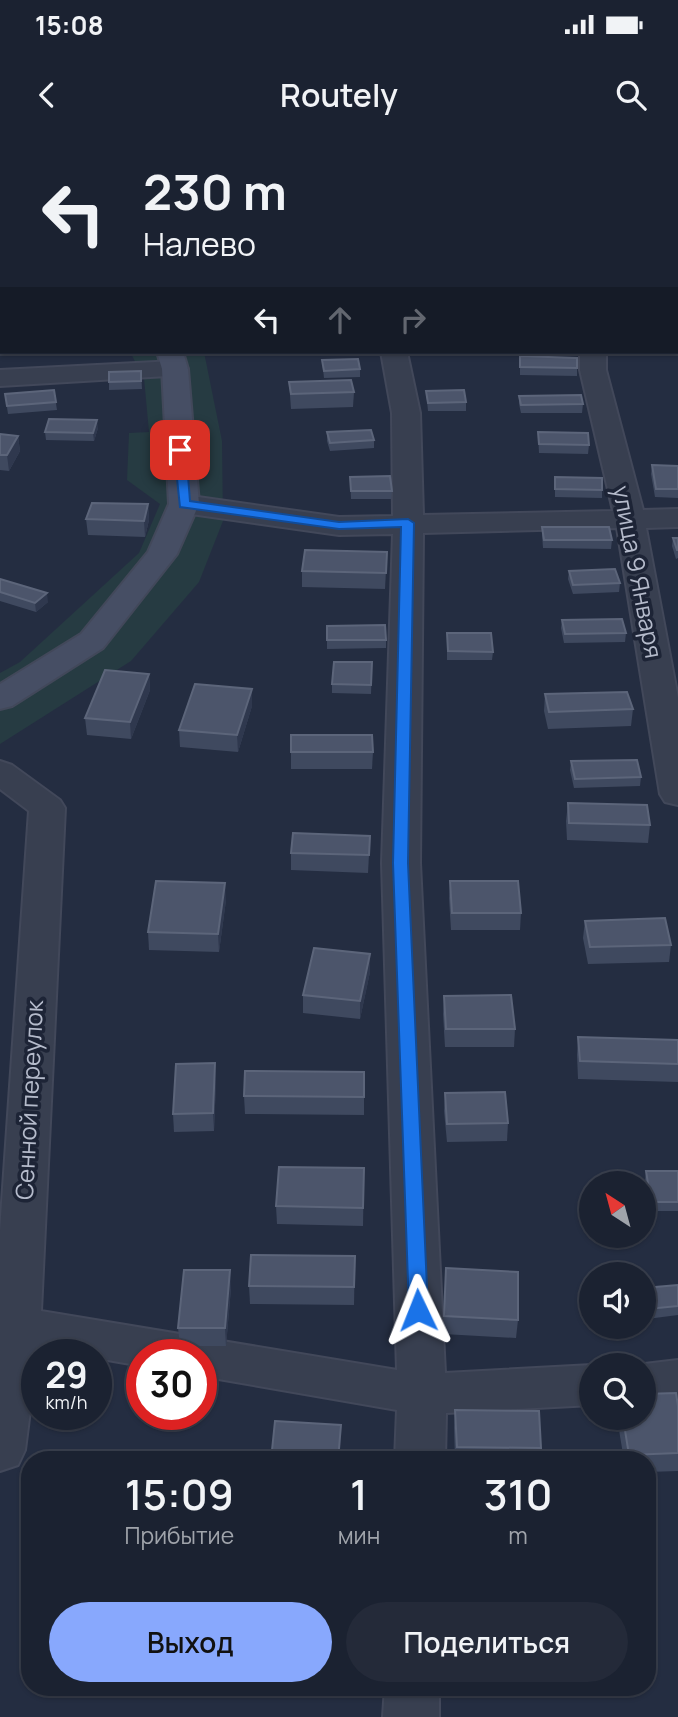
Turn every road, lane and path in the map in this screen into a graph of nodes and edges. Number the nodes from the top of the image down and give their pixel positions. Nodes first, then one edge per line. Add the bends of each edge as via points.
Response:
1 (394, 354) edge
2 (593, 354) edge
3 (172, 361) edge
4 (0, 378) edge
5 (184, 504) junction
6 (678, 518) edge
7 (630, 519) junction
8 (408, 523) junction
9 (0, 699) edge
10 (0, 772) edge
11 (678, 794) edge
12 (17, 1326) junction
13 (126, 1344) edge
14 (217, 1360) edge
15 (678, 1380) edge
16 (656, 1381) edge
17 (579, 1386) edge
18 (422, 1394) junction
19 (0, 1450) edge
20 (419, 1451) edge
21 (412, 1696) edge
22 (411, 1717) edge

1 - 8 street via 406,413
2 - 7 street, улица 9 Января via 593,370
3 - 4 street
3 - 5 main road
5 - 8 street via 339,526
5 - 9 main road via 162,554 92,641
6 - 7 street
7 - 8 street
7 - 11 street, улица 9 Января
8 - 18 street via 401,863
10 - 12 street, Сенной переулок via 47,808
12 - 13 street
12 - 19 street, Сенной переулок
14 - 18 street
15 - 16 street
17 - 18 street
18 - 20 street
21 - 22 street

